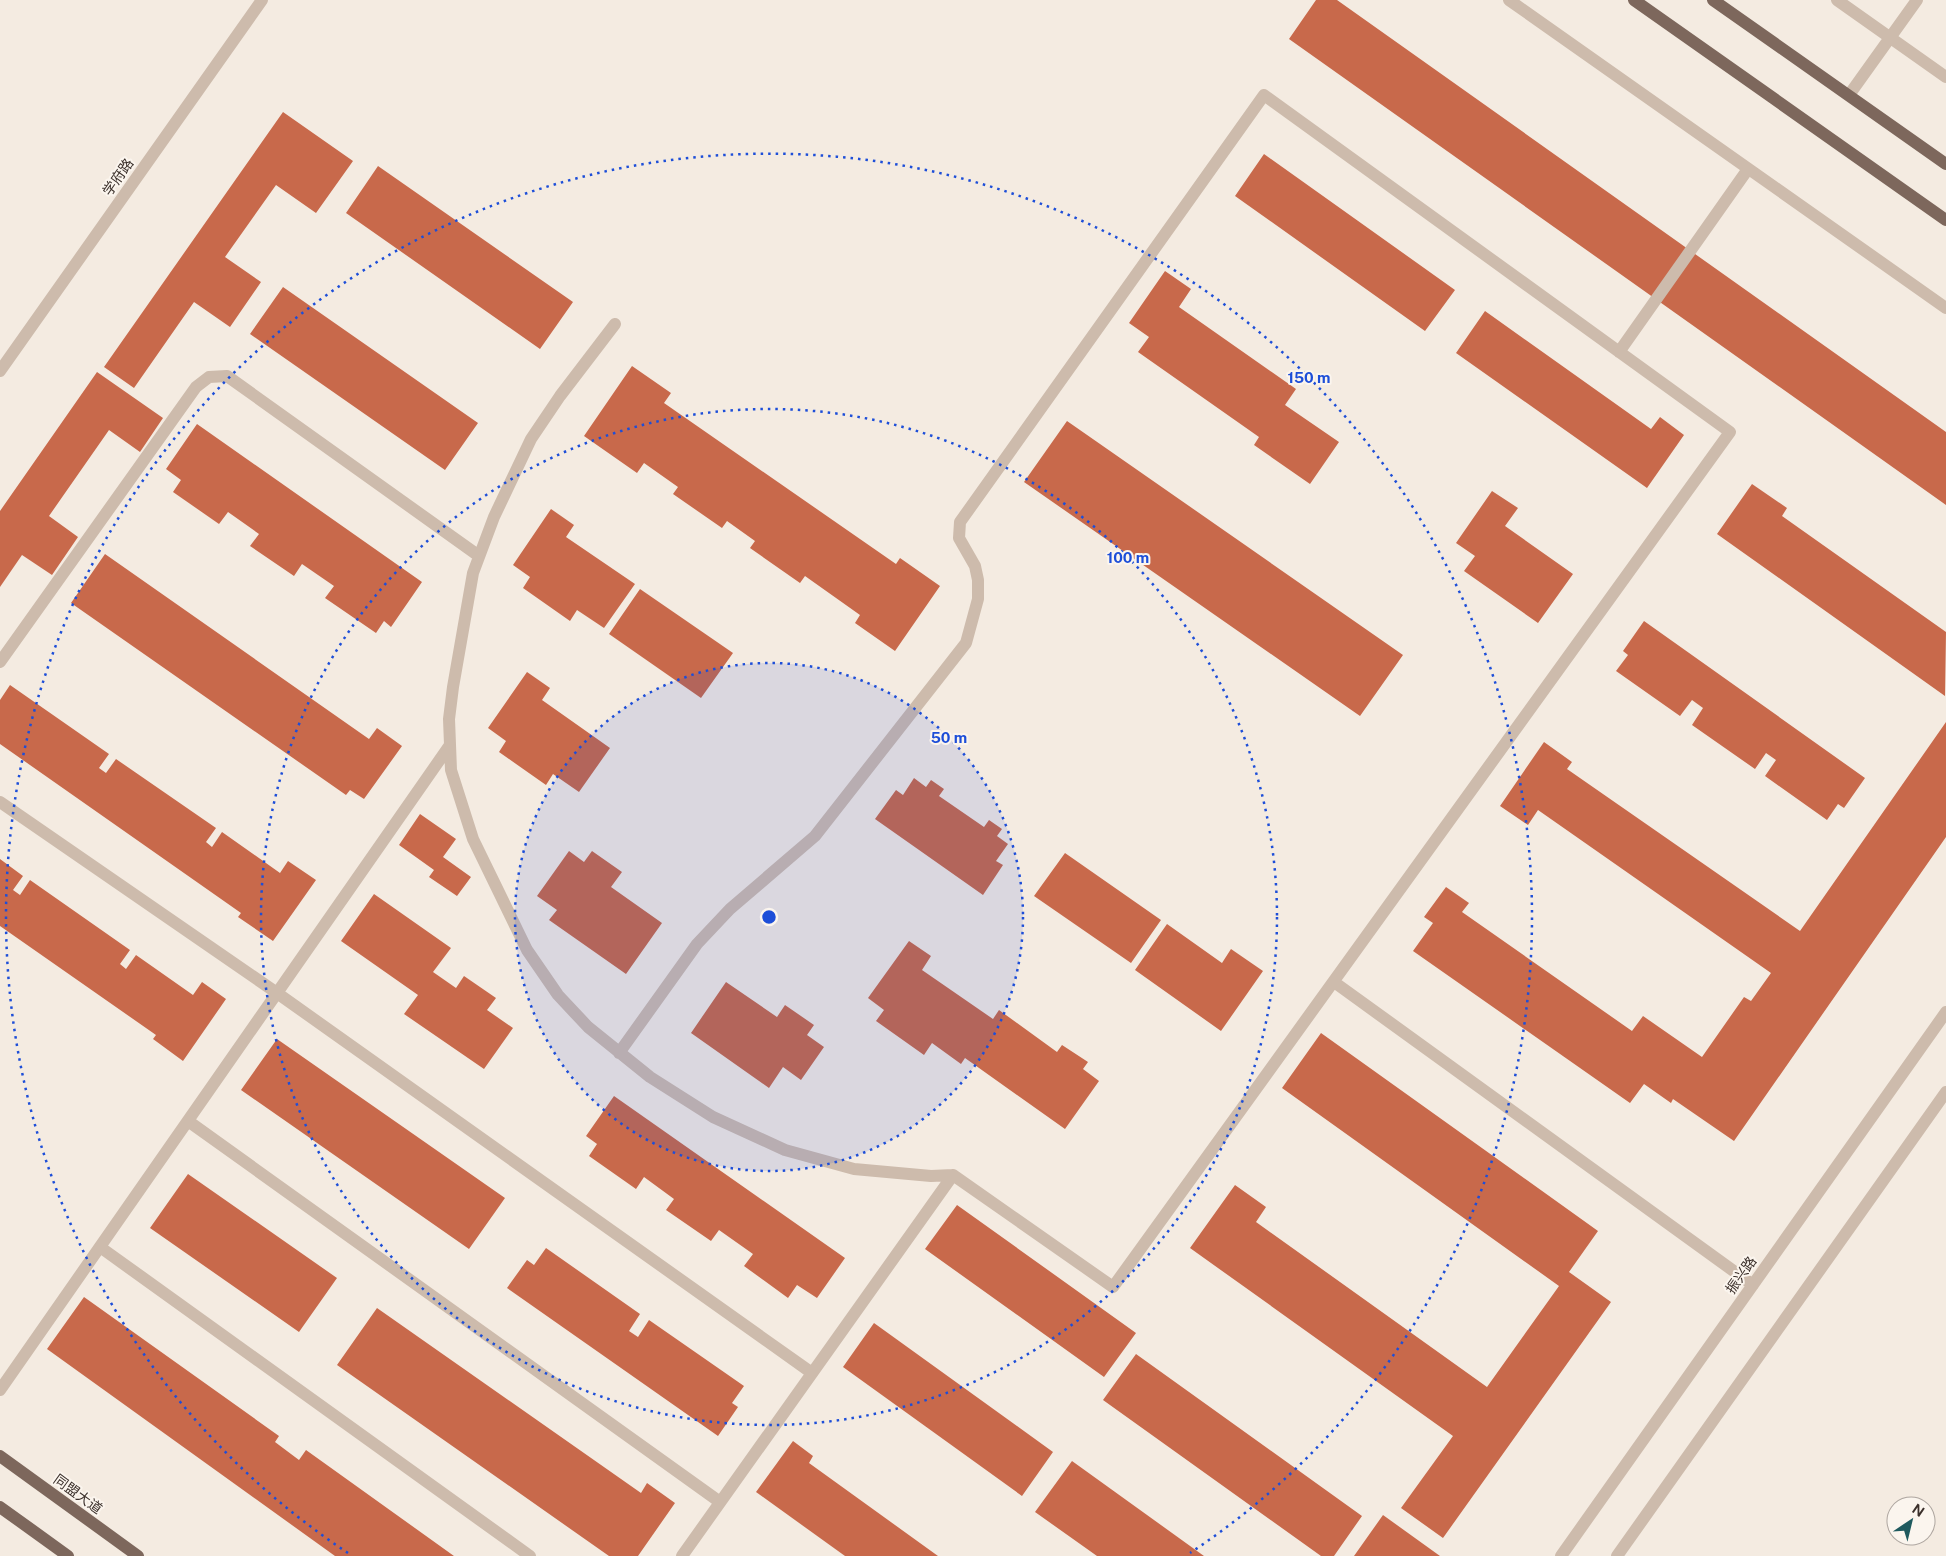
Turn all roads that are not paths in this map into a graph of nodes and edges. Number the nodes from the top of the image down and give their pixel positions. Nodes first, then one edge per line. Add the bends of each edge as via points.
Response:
1 (262, 0) edge
2 (1509, 0) edge
3 (1634, 0) edge
4 (1713, 0) edge
5 (1837, 0) edge
6 (1917, 0) edge
7 (1890, 38) junction
8 (1946, 77) edge
9 (1849, 96) junction
10 (1946, 164) edge
11 (1748, 169) junction
12 (1946, 220) edge
13 (1946, 308) edge
14 (615, 324) dead end
15 (1619, 352) junction
16 (0, 371) edge
17 (479, 556) junction
18 (0, 662) edge
19 (450, 745) junction
20 (0, 802) edge
21 (1334, 982) junction
22 (277, 993) junction
23 (1946, 1012) edge
24 (619, 1053) junction
25 (1946, 1092) edge
26 (188, 1121) junction
27 (953, 1175) junction
28 (100, 1247) junction
29 (1753, 1285) junction
30 (812, 1373) junction
31 (0, 1390) edge
32 (0, 1456) edge
33 (720, 1502) junction
34 (0, 1507) edge
35 (68, 1556) edge
36 (138, 1556) edge
37 (530, 1556) edge
38 (682, 1556) edge
39 (1561, 1556) edge
40 (1618, 1556) edge

1 - 16 street, 学府路
2 - 11 street
3 - 12 main road
4 - 9 main road
5 - 7 street
6 - 7 street
7 - 8 street
7 - 9 street
9 - 10 main road
11 - 13 street
11 - 15 street
14 - 17 street via 531,439
15 - 21 street via 1730,432
15 - 24 street via 1264,96 960,522 959,538 975,566 978,580 978,599 966,644 815,836 730,909 697,944
17 - 18 street via 227,376 210,377 196,386
17 - 19 street via 473,573 453,687
19 - 22 street
19 - 24 street via 451,770 473,839 526,950 558,995 588,1027
20 - 22 street
21 - 27 street via 1113,1287
21 - 29 street
22 - 26 street
22 - 30 street
23 - 29 street, 振兴路
24 - 27 street via 712,1116 785,1150 854,1169
25 - 40 street
26 - 28 street
26 - 33 street
27 - 30 street
28 - 31 street
28 - 37 street
29 - 39 street, 振兴路
30 - 33 street
32 - 36 main road, 同盟大道
33 - 38 street
34 - 35 main road

